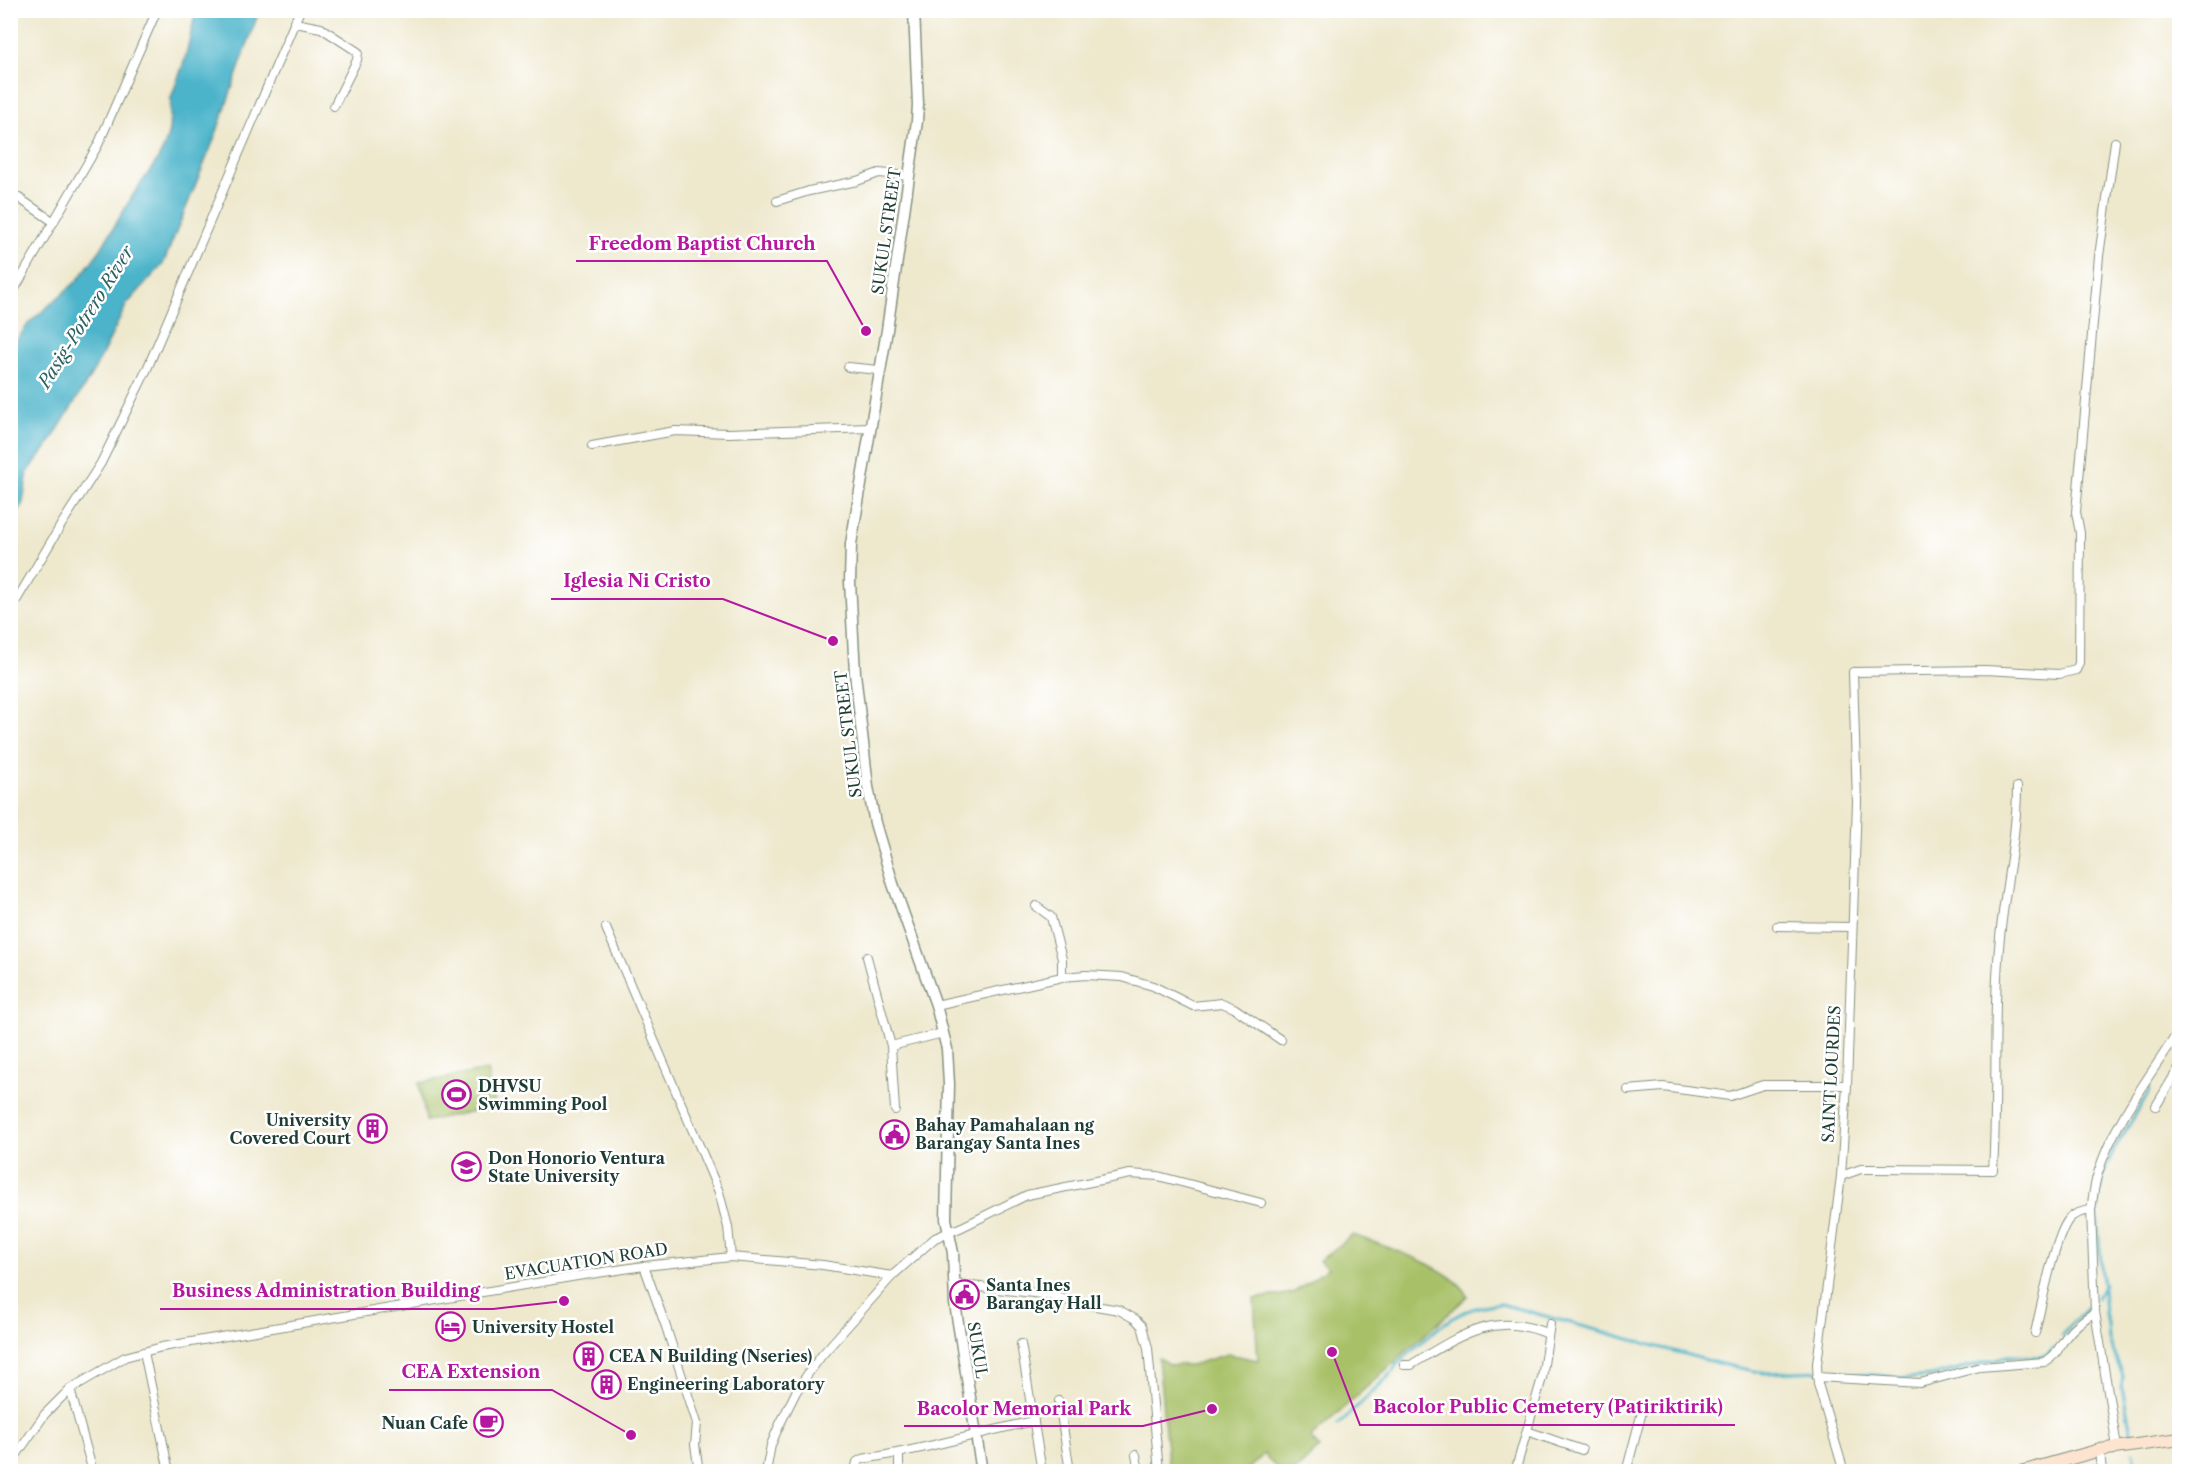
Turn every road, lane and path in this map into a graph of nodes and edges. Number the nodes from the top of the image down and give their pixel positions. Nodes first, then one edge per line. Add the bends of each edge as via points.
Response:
1 (157, 10) edge
2 (300, 10) edge
3 (914, 10) edge
4 (295, 23) junction
5 (334, 106) dead end
6 (2115, 142) dead end
7 (909, 176) junction
8 (10, 192) edge
9 (777, 201) dead end
10 (54, 222) junction
11 (10, 297) edge
12 (848, 367) dead end
13 (879, 370) junction
14 (870, 428) junction
15 (592, 446) dead end
16 (10, 611) edge
17 (2017, 787) dead end
18 (1036, 906) dead end
19 (1777, 926) dead end
20 (1852, 927) junction
21 (606, 928) dead end
22 (867, 957) dead end
23 (1062, 976) junction
24 (936, 1005) junction
25 (2180, 1029) edge
26 (943, 1033) junction
27 (1281, 1040) dead end
28 (891, 1046) junction
29 (2180, 1066) edge
30 (1847, 1085) junction
31 (1628, 1090) dead end
32 (2156, 1106) dead end
33 (896, 1110) dead end
34 (1841, 1176) junction
35 (1261, 1203) dead end
36 (2091, 1210) junction
37 (948, 1232) junction
38 (731, 1257) junction
39 (644, 1266) junction
40 (892, 1276) junction
41 (954, 1284) junction
42 (2095, 1309) junction
43 (1550, 1324) dead end
44 (2034, 1333) dead end
45 (1548, 1334) junction
46 (1021, 1344) dead end
47 (144, 1352) junction
48 (1404, 1365) dead end
49 (1817, 1373) junction
50 (70, 1389) junction
51 (1059, 1401) dead end
52 (1642, 1412) dead end
53 (1034, 1421) junction
54 (1527, 1431) junction
55 (976, 1433) junction
56 (2180, 1439) edge
57 (2117, 1447) junction
58 (1582, 1450) dead end
59 (2100, 1450) junction
60 (899, 1454) junction
61 (1136, 1455) dead end
62 (10, 1464) edge
63 (93, 1472) edge
64 (169, 1472) edge
65 (699, 1472) edge
66 (766, 1472) edge
67 (855, 1472) edge
68 (899, 1472) edge
69 (982, 1472) edge
70 (1042, 1472) edge
71 (1070, 1472) edge
72 (1139, 1472) edge
73 (1159, 1472) edge
74 (1515, 1472) edge
75 (1626, 1472) edge
76 (1844, 1472) edge
77 (2021, 1472) edge
78 (2102, 1472) edge

1 - 10 street via 98,145
2 - 4 street
3 - 7 street, SUKUL STREET via 918,105
4 - 5 street via 321,28 358,52
4 - 16 street via 170,316 106,452
6 - 20 street, SAINT LOURDES via 2099,256 2076,512 2080,533 2079,663 2076,670 2059,674 1984,670 1853,672 1857,802
7 - 9 street via 879,173
7 - 13 street, SUKUL STREET
8 - 10 street
10 - 11 street
12 - 13 street
13 - 14 street, SUKUL STREET
14 - 15 street via 675,431
14 - 24 street, SUKUL STREET via 851,544 850,582 863,747 881,848
17 - 34 street via 2017,816 2000,936 1993,1170 1861,1169
18 - 23 street via 1051,917 1062,959
19 - 20 street
20 - 30 street, SAINT LOURDES
21 - 38 street via 719,1192
22 - 28 street
23 - 24 street
23 - 27 street via 1122,978 1153,986 1192,1006 1222,1003
24 - 26 street, SUKUL STREET
25 - 36 street via 2109,1146 2097,1175
26 - 28 street
26 - 37 street, SUKUL STREET via 949,1084
28 - 33 street
29 - 32 street
30 - 31 street via 1763,1085 1730,1096 1664,1087
30 - 34 street, SAINT LOURDES
34 - 49 street, SAINT LOURDES
35 - 37 street via 1158,1176 1130,1174 1026,1196
36 - 42 street
36 - 44 street via 2073,1215 2060,1237
37 - 40 street via 927,1243
37 - 41 street, SUKUL
38 - 39 street, EVACUATION ROAD
38 - 40 street, EVACUATION ROAD
39 - 47 street, EVACUATION ROAD
39 - 65 street via 697,1424
40 - 66 street via 822,1355 796,1392 771,1445
41 - 55 street, SUKUL
41 - 73 street via 1050,1295 1119,1310 1135,1319 1142,1326 1148,1348
42 - 49 street via 2079,1322 2053,1358 2044,1362 1980,1366 1920,1383
42 - 57 street
43 - 45 street
45 - 48 street via 1525,1326 1491,1325 1464,1334 1411,1365
45 - 54 street via 1542,1378
46 - 53 street
47 - 50 street, EVACUATION ROAD via 125,1357
47 - 64 street
49 - 76 street, SAINT LOURDES
50 - 62 street, EVACUATION ROAD via 45,1414
50 - 63 street
51 - 71 street
52 - 75 street
53 - 55 street
53 - 70 street
54 - 58 street
54 - 74 street
55 - 60 street
55 - 69 street, SUKUL
56 - 57 main road
57 - 59 main road
59 - 77 main road
59 - 78 street
60 - 67 street via 862,1459
60 - 68 street
61 - 72 street

